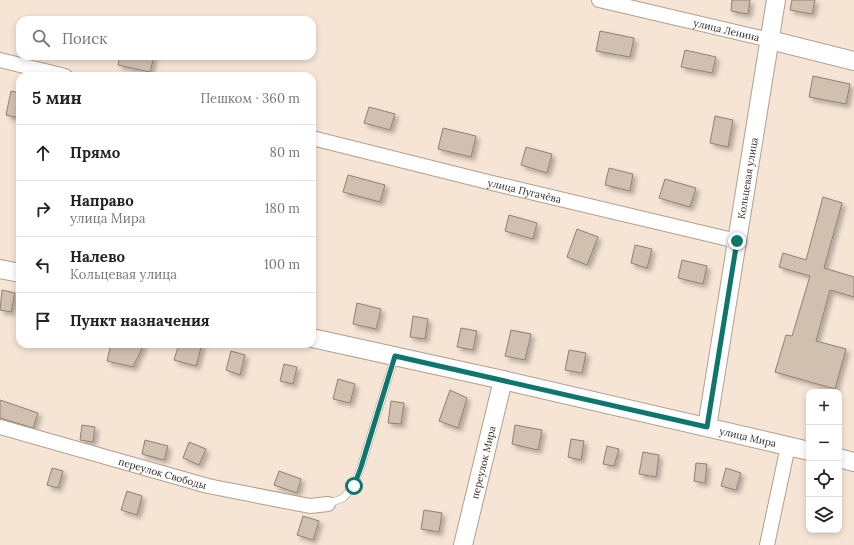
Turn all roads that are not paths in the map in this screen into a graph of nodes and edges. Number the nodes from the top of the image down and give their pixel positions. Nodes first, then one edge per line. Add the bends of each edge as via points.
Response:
1 (599, 0) edge
2 (776, 0) edge
3 (770, 40) junction
4 (0, 60) edge
5 (854, 61) edge
6 (49, 72) edge
7 (316, 139) edge
8 (737, 241) junction
9 (0, 269) edge
10 (16, 273) edge
11 (316, 339) edge
12 (395, 356) junction
13 (503, 380) junction
14 (0, 427) edge
15 (707, 427) junction
16 (788, 446) junction
17 (806, 450) edge
18 (842, 459) edge
19 (854, 462) edge
20 (328, 504) joint
21 (464, 545) edge
22 (767, 545) edge

1 - 3 street, улица Ленина
2 - 3 street, Кольцевая улица
3 - 5 street, улица Ленина
3 - 8 street, Кольцевая улица
4 - 6 street
7 - 8 street, улица Пугачёва
8 - 15 street, Кольцевая улица
9 - 10 street
11 - 12 street, улица Мира
12 - 13 street, улица Мира
12 - 20 lane via 354,486 343,498
13 - 15 street, улица Мира
13 - 21 street, переулок Мира
14 - 20 street, переулок Свободы via 208,486 310,506
15 - 16 street, улица Мира
16 - 17 street, улица Мира
16 - 22 street
18 - 19 street

